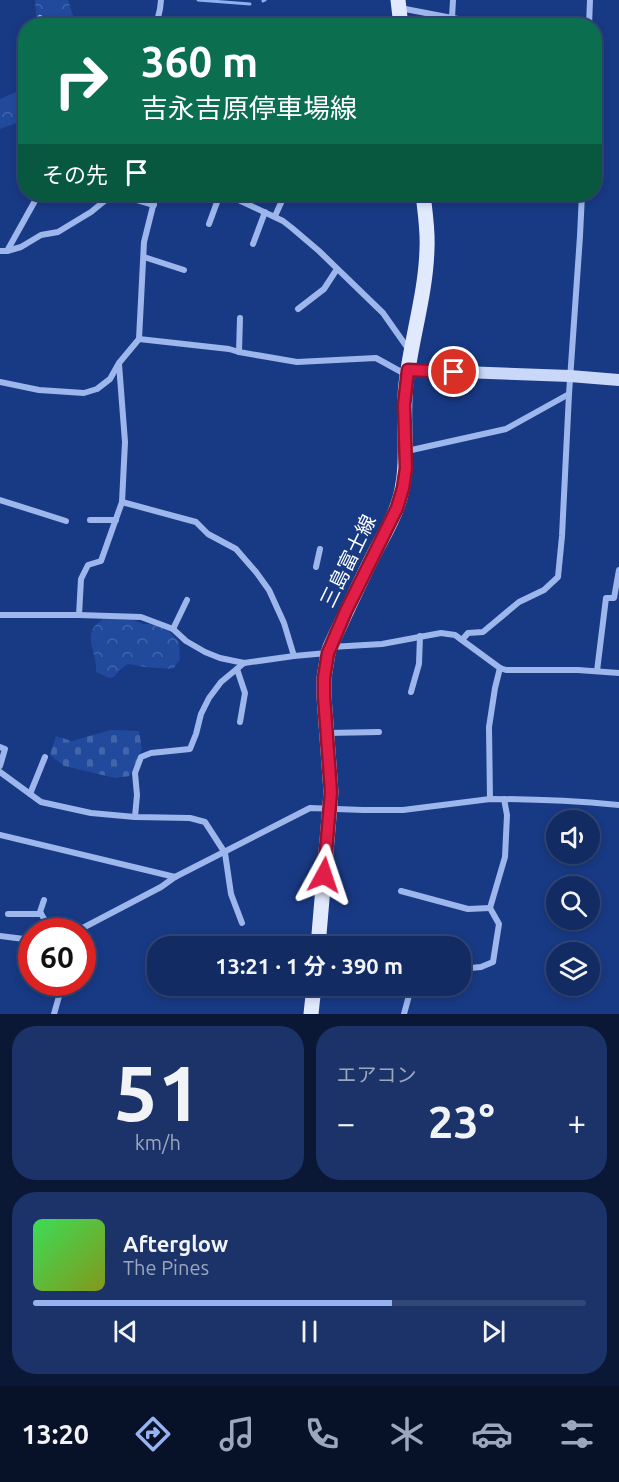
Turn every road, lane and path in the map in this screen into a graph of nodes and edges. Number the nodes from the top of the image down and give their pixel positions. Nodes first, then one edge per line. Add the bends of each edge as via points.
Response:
1 (453, 0) edge
2 (590, 0) edge
3 (161, 1) edge
4 (398, 2) edge
5 (158, 18) edge
6 (400, 18) edge
7 (452, 18) joint
8 (589, 18) edge
9 (35, 201) edge
10 (104, 201) edge
11 (141, 201) edge
12 (155, 201) edge
13 (217, 201) edge
14 (242, 201) edge
15 (282, 201) edge
16 (424, 201) edge
17 (582, 201) edge
18 (246, 203) joint
19 (154, 205) junction
20 (265, 212) junction
21 (274, 216) junction
22 (209, 224) dead end
23 (253, 244) dead end
24 (3, 251) edge
25 (144, 257) junction
26 (338, 269) junction
27 (184, 270) dead end
28 (298, 309) dead end
29 (240, 318) dead end
30 (139, 339) junction
31 (239, 352) junction
32 (411, 353) junction
33 (119, 363) junction
34 (408, 373) junction
35 (570, 376) junction
36 (619, 380) edge
37 (0, 382) edge
38 (568, 394) junction
39 (405, 451) junction
40 (0, 500) edge
41 (122, 502) junction
42 (90, 520) dead end
43 (116, 520) junction
44 (66, 521) dead end
45 (320, 549) dead end
46 (316, 567) dead end
47 (619, 570) edge
48 (187, 600) dead end
49 (0, 615) edge
50 (79, 615) junction
51 (172, 629) junction
52 (420, 636) junction
53 (462, 640) junction
54 (329, 650) junction
55 (294, 656) junction
56 (244, 663) junction
57 (500, 668) junction
58 (237, 669) junction
59 (597, 671) junction
60 (619, 673) edge
61 (411, 692) dead end
62 (240, 722) dead end
63 (379, 732) dead end
64 (327, 733) junction
65 (0, 747) edge
66 (45, 758) dead end
67 (0, 766) edge
68 (0, 772) edge
69 (30, 794) junction
70 (490, 799) junction
71 (504, 799) junction
72 (619, 805) edge
73 (330, 808) junction
74 (135, 817) junction
75 (0, 835) edge
76 (225, 853) junction
77 (175, 877) junction
78 (401, 891) dead end
79 (44, 900) dead end
80 (490, 908) junction
81 (8, 914) dead end
82 (41, 914) junction
83 (43, 918) edge
84 (96, 921) edge
85 (242, 923) dead end
86 (0, 936) edge
87 (319, 936) edge
88 (18, 938) edge
89 (471, 968) edge
90 (59, 996) edge
91 (313, 996) edge
92 (409, 996) edge
93 (54, 1014) edge
94 (311, 1014) edge
95 (404, 1014) edge

1 - 7 street
2 - 8 street
3 - 5 street
4 - 6 main road
4 - 7 street
9 - 24 street
10 - 24 street via 58,232
11 - 19 street
12 - 19 street
13 - 22 street
14 - 18 street
15 - 21 street
16 - 32 main road, 三島富士線 via 427,248
17 - 35 street
18 - 20 street
19 - 25 street
20 - 21 street
20 - 23 street
21 - 26 street
25 - 27 street
25 - 30 street
26 - 28 street via 324,289
26 - 32 street via 382,313
29 - 31 street
30 - 31 street
30 - 33 street
31 - 34 street via 297,362 376,358
32 - 34 main road, 三島富士線
33 - 37 street via 110,379 84,393
33 - 41 street via 125,442
34 - 35 main road
34 - 39 main road, 三島富士線
35 - 36 main road
35 - 38 street
38 - 39 street via 506,429
38 - 53 street via 558,577 483,632 468,633
39 - 54 main road, 三島富士線 via 406,468 397,508
40 - 44 street
41 - 43 street
41 - 55 street via 196,522 208,534 236,549 269,590
42 - 43 street
43 - 50 street via 102,561 88,565 81,579
45 - 46 street
47 - 59 street via 614,598 606,598
48 - 51 street
49 - 50 street
50 - 51 street via 141,617
51 - 56 street via 205,652
52 - 53 street via 441,633
52 - 54 street
52 - 61 street via 419,664
53 - 57 street
54 - 55 street
54 - 64 main road, 三島富士線 via 324,678
55 - 56 street
56 - 58 street
57 - 59 street
57 - 70 street via 489,727
58 - 62 street via 245,693
58 - 74 street via 209,698 190,749 141,757 135,773
59 - 60 street
63 - 64 street
64 - 73 main road, 三島富士線
65 - 67 street via 5,749
66 - 69 street
68 - 69 street
69 - 74 street via 41,802 91,813
70 - 71 street
70 - 73 street via 403,810
71 - 72 street
71 - 80 street via 505,857
73 - 76 street via 310,808
73 - 87 main road, 三島富士線
74 - 76 street via 205,822
75 - 77 street
76 - 77 street
76 - 85 street via 231,894
77 - 84 street
78 - 80 street via 468,909
79 - 82 street
80 - 89 street via 499,924 493,962
81 - 82 street
82 - 83 street
86 - 88 street
90 - 93 street
91 - 94 main road
92 - 95 street

